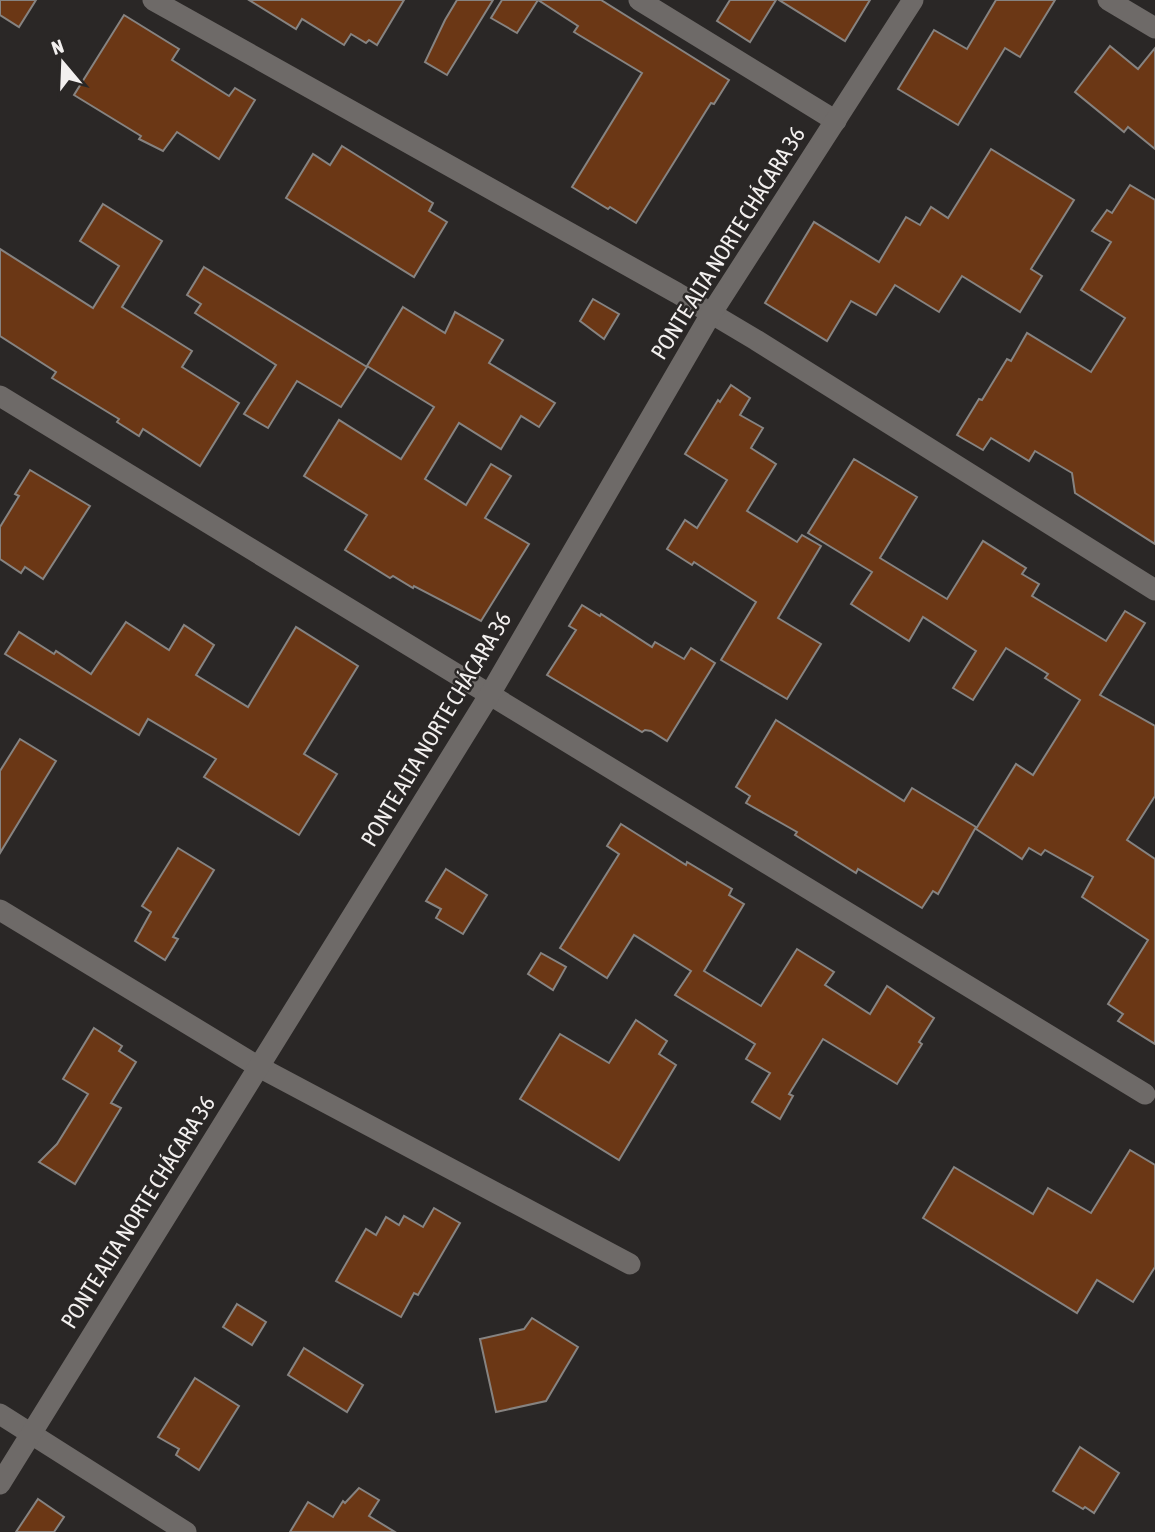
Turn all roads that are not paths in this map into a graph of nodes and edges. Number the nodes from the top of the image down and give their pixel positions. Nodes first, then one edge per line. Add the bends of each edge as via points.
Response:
1 (153, 0) edge
2 (639, 0) edge
3 (913, 0) edge
4 (1108, 0) edge
5 (1155, 28) edge
6 (836, 121) junction
7 (711, 314) junction
8 (0, 396) edge
9 (1155, 590) edge
10 (490, 694) junction
11 (0, 910) edge
12 (259, 1067) junction
13 (1145, 1094) dead end
14 (630, 1264) dead end
15 (0, 1414) edge
16 (31, 1434) junction
17 (0, 1484) edge
18 (186, 1532) edge

1 - 7 street
2 - 6 street
3 - 6 street, PONTE ALTA NORTE CHÁCARA 36
4 - 5 street
6 - 7 street, PONTE ALTA NORTE CHÁCARA 36
7 - 9 street
7 - 10 street, PONTE ALTA NORTE CHÁCARA 36
8 - 10 street
10 - 12 street, PONTE ALTA NORTE CHÁCARA 36
10 - 13 street
11 - 12 street
12 - 14 street
12 - 16 street, PONTE ALTA NORTE CHÁCARA 36
15 - 16 street
16 - 17 street, PONTE ALTA NORTE CHÁCARA 36
16 - 18 street

